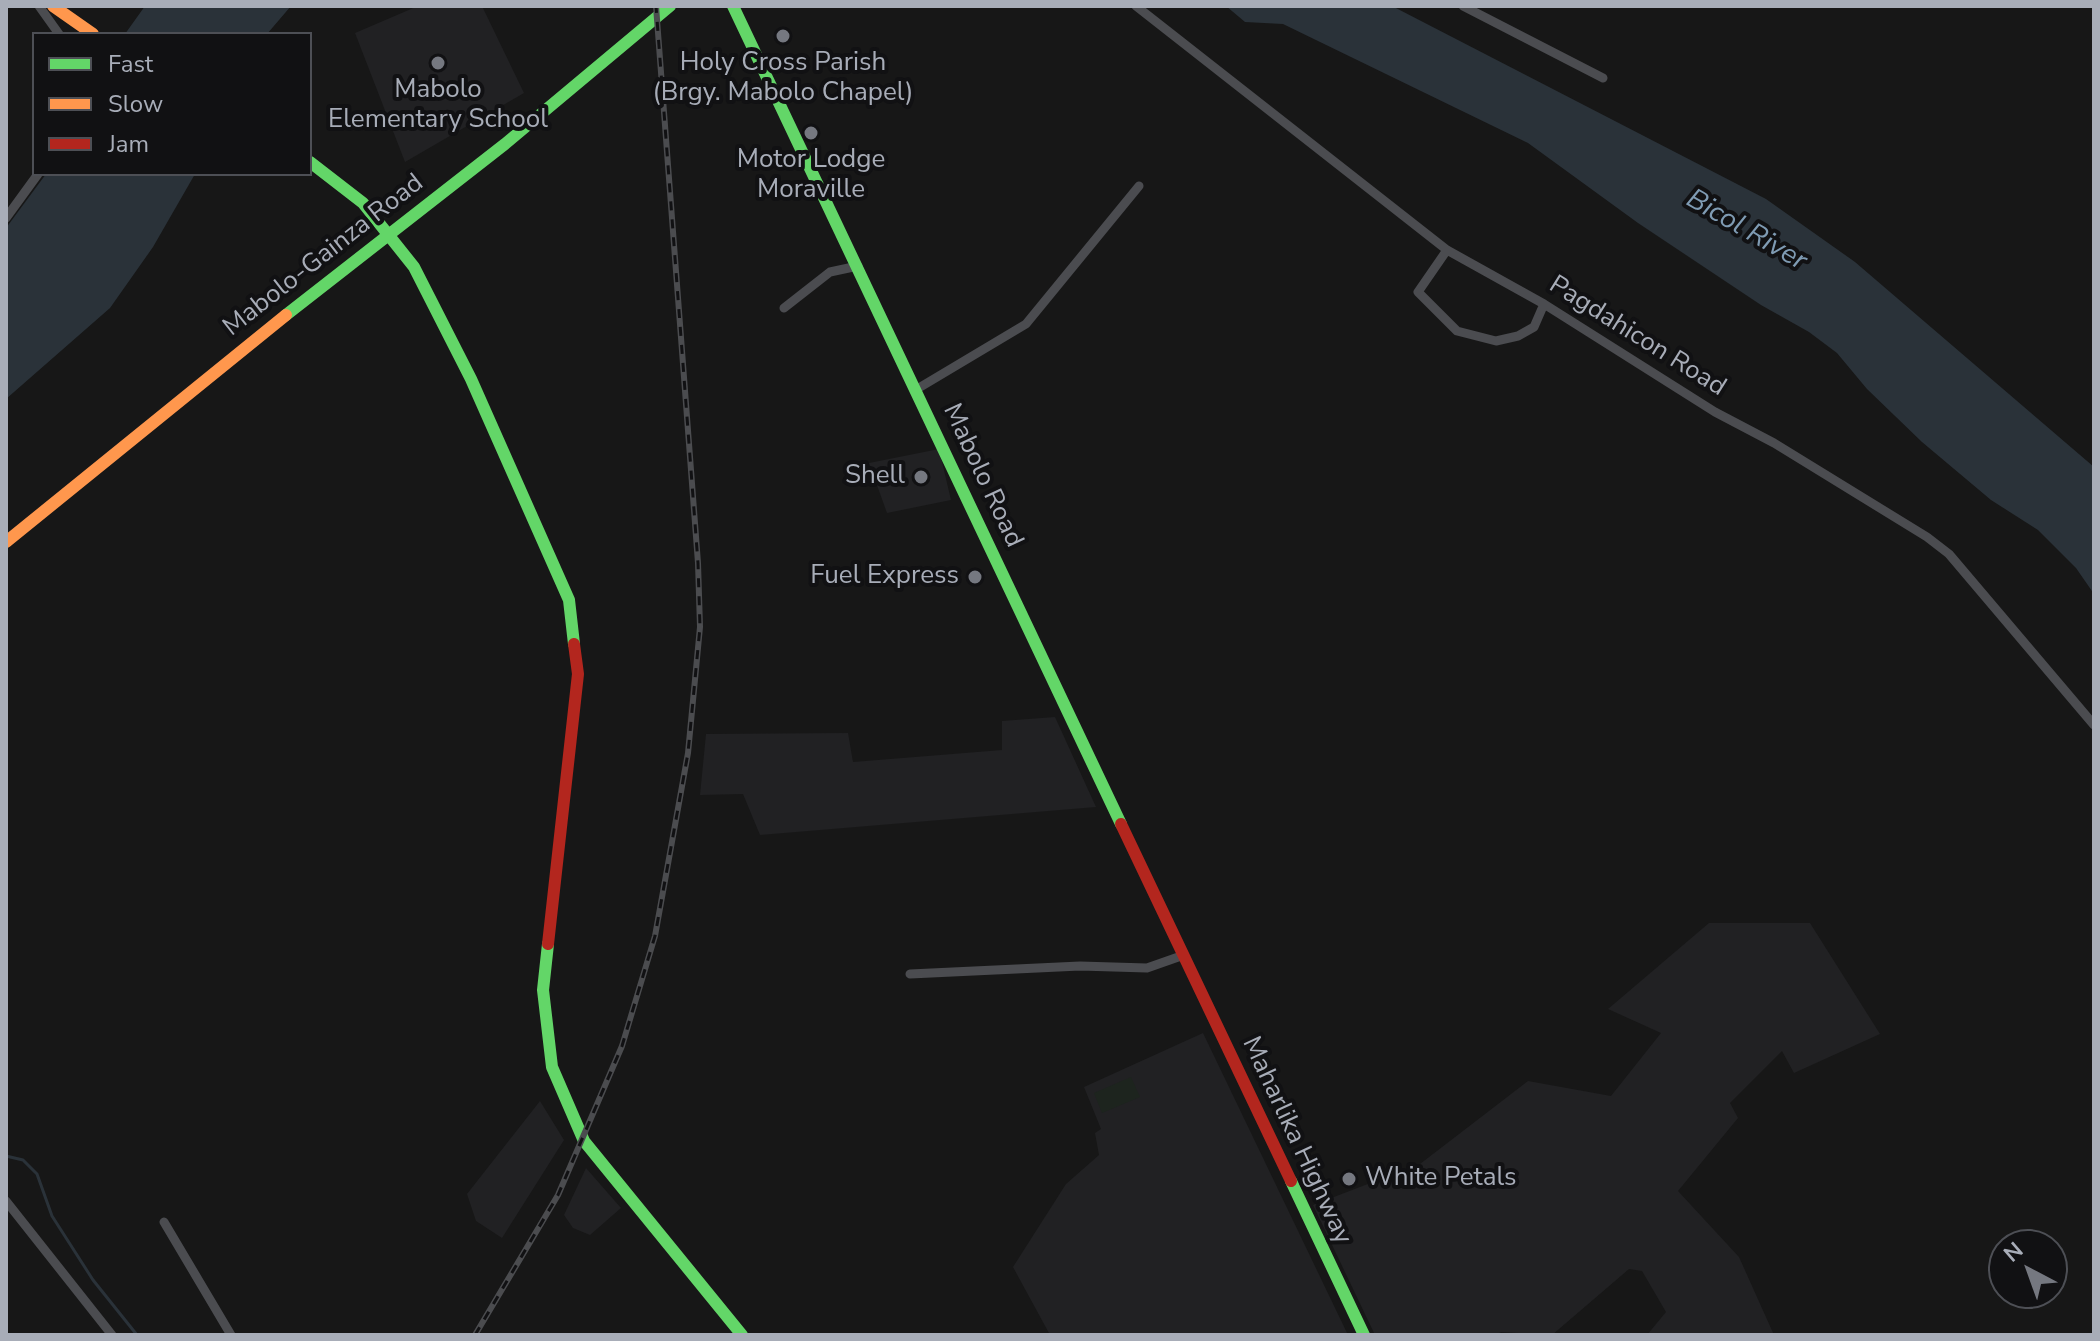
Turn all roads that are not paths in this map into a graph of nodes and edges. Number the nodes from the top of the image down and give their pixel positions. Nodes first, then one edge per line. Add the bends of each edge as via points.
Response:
1 (39, 6) edge
2 (53, 6) edge
3 (670, 6) edge
4 (733, 6) edge
5 (1136, 6) edge
6 (1463, 6) edge
7 (58, 32) edge
8 (90, 32) edge
9 (1603, 78) dead end
10 (312, 164) edge
11 (37, 176) edge
12 (1139, 186) dead end
13 (6, 218) edge
14 (387, 233) junction
15 (1447, 250) junction
16 (858, 266) junction
17 (1544, 304) junction
18 (784, 308) dead end
19 (917, 389) junction
20 (6, 542) edge
21 (2094, 725) edge
22 (1186, 960) junction
23 (910, 974) dead end
24 (6, 1201) edge
25 (164, 1222) dead end
26 (112, 1335) edge
27 (231, 1335) edge
28 (742, 1335) edge
29 (1364, 1335) edge

1 - 7 street
2 - 8 main road
3 - 14 main road, Mabolo-Gainza Road via 505,144
4 - 16 main road, Mabolo Road
5 - 15 street, Pagdahicon Road
6 - 9 street
10 - 14 main road via 363,203
11 - 13 street
12 - 19 street via 1026,324
14 - 20 main road, Mabolo-Gainza Road
14 - 28 main road via 414,267 442,318 569,600 578,674 543,990 552,1067 584,1141
15 - 17 street, Pagdahicon Road
15 - 17 street via 1418,292 1457,331 1496,341 1518,336 1534,327
16 - 18 street via 830,272
16 - 19 main road, Mabolo Road
17 - 21 street, Pagdahicon Road via 1927,537 1949,554
19 - 22 main road, Mabolo Road
22 - 23 street via 1147,968
22 - 29 main road, Maharlika Highway
24 - 26 street
25 - 27 street

